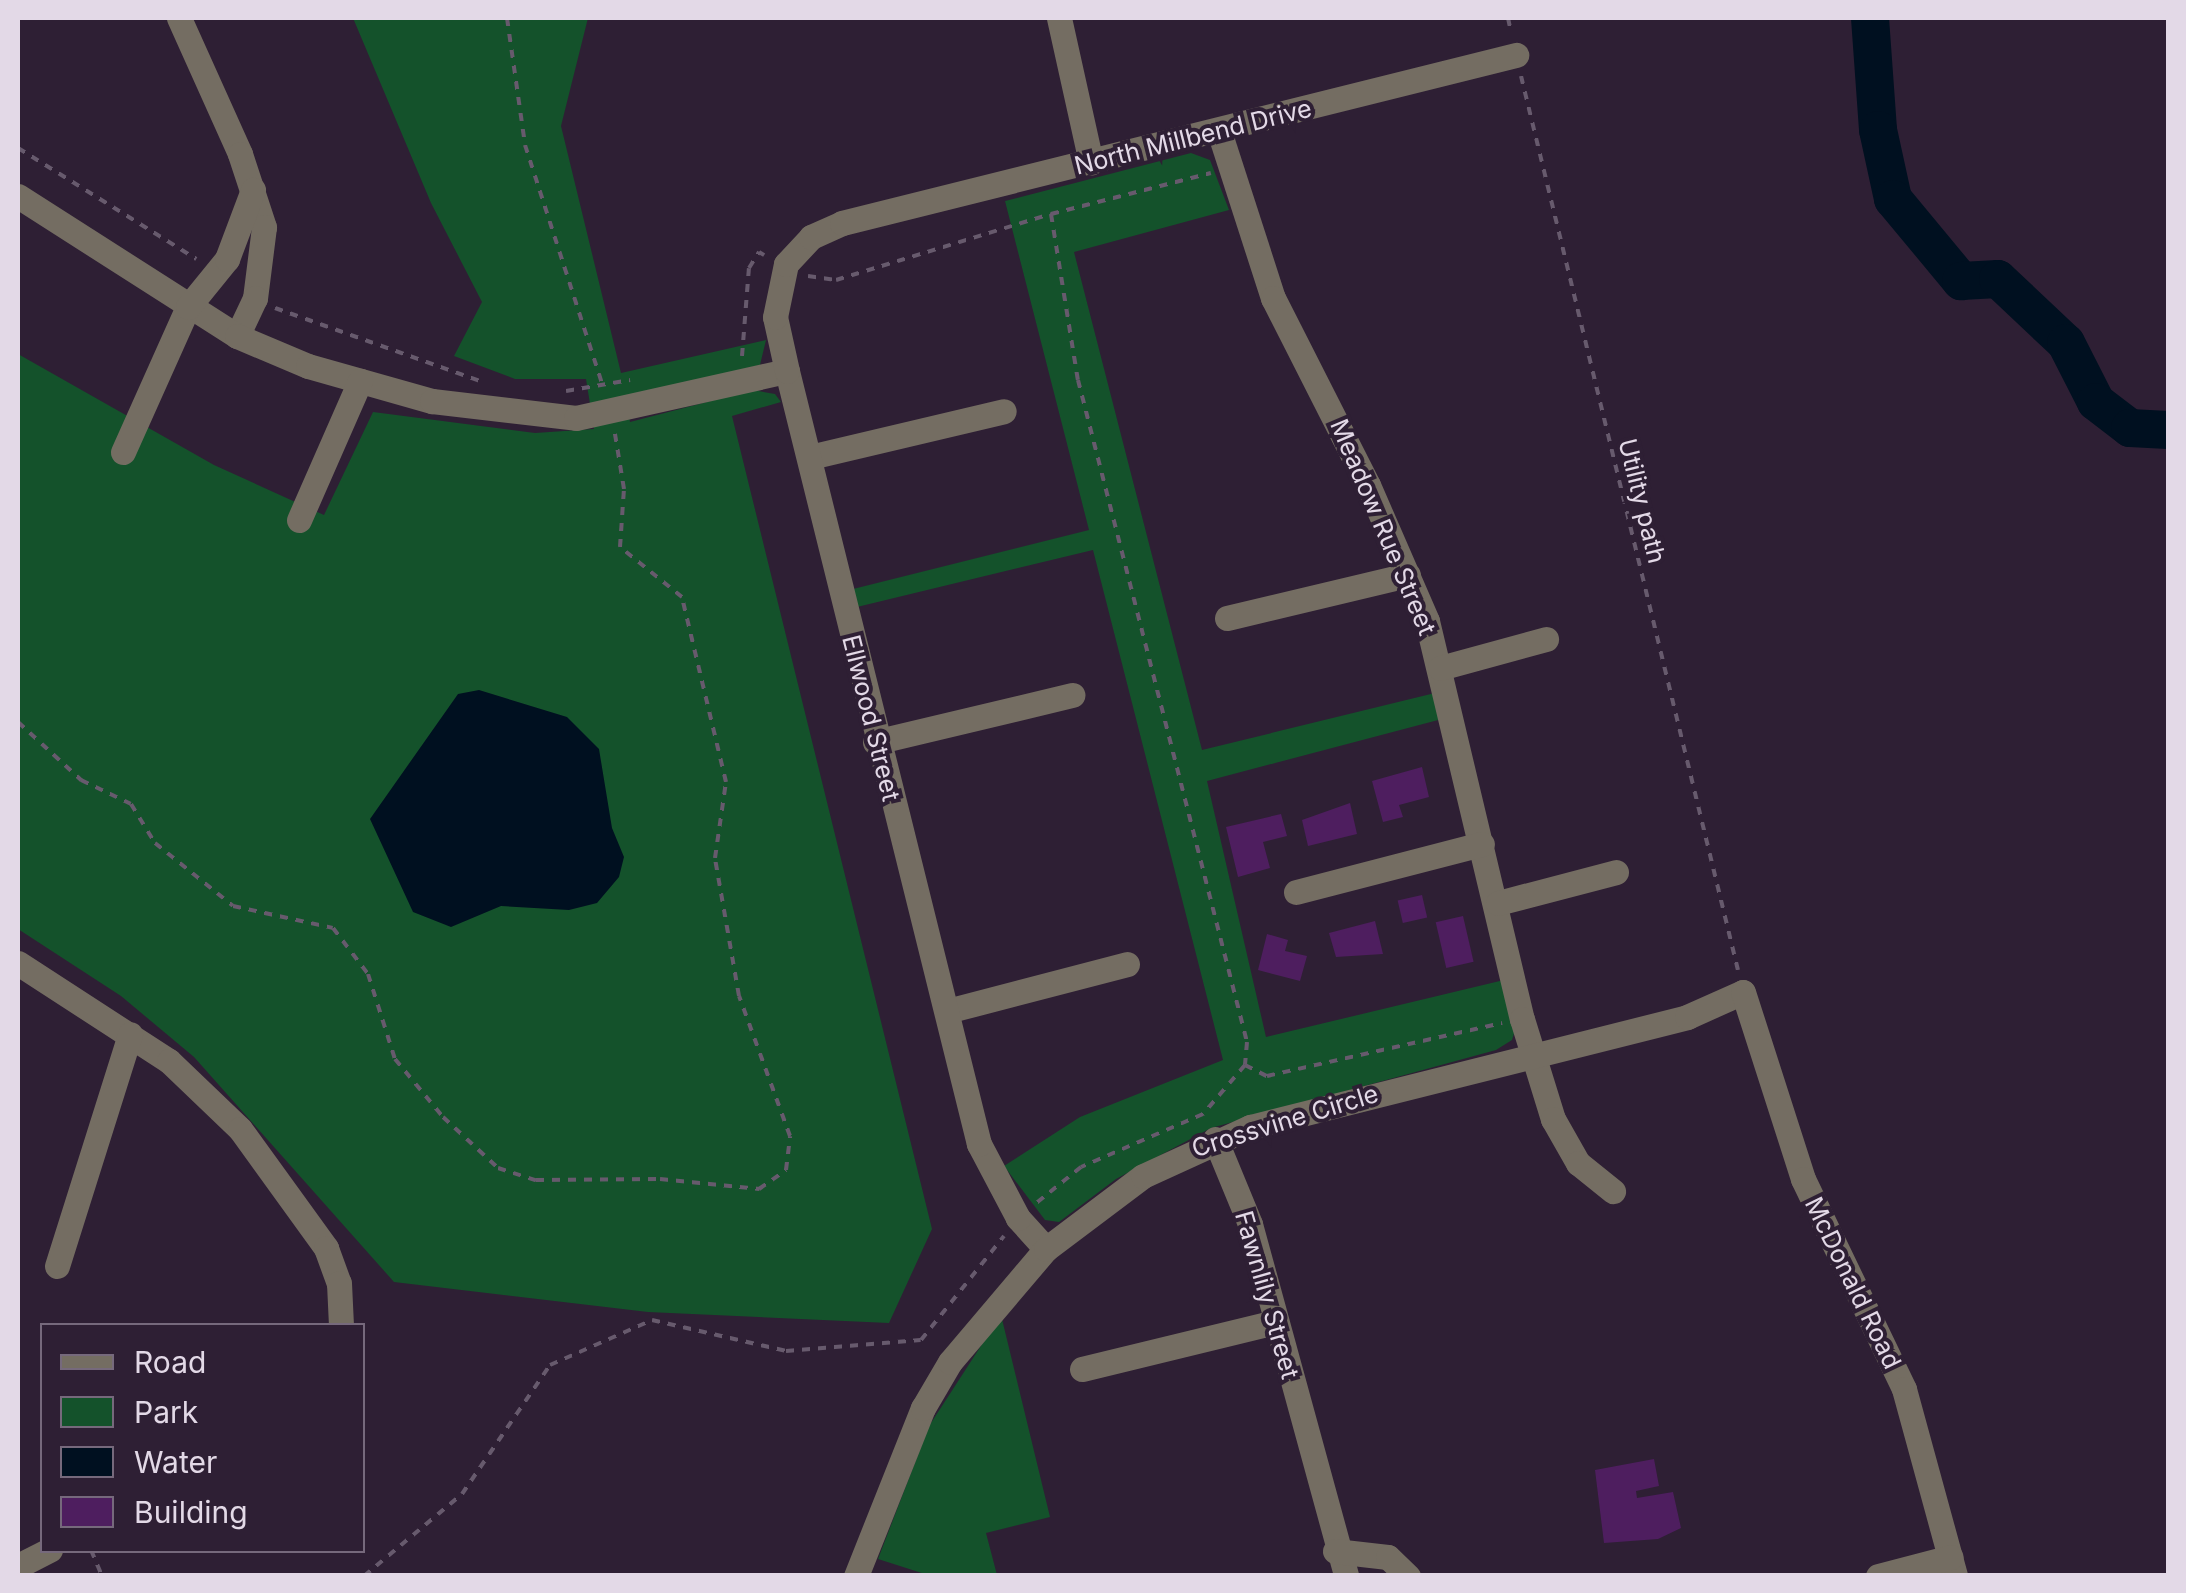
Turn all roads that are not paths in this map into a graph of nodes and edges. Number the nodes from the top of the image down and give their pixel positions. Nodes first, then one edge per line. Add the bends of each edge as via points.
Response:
1 (179, 18) edge
2 (1060, 21) edge
3 (1516, 55) road end
4 (1219, 131) junction
5 (1091, 162) junction
6 (253, 190) junction
7 (21, 207) edge
8 (869, 217) joint
9 (188, 307) junction
10 (237, 336) junction
11 (786, 371) junction
12 (360, 381) junction
13 (1004, 411) dead end
14 (123, 452) dead end
15 (810, 457) junction
16 (299, 520) dead end
17 (1408, 575) junction
18 (1227, 618) dead end
19 (1546, 639) dead end
20 (1440, 668) junction
21 (1072, 695) dead end
22 (875, 742) junction
23 (1482, 844) junction
24 (1616, 872) dead end
25 (1296, 892) dead end
26 (1498, 903) junction
27 (18, 963) edge
28 (1126, 964) dead end
29 (1744, 992) joint
30 (948, 1012) junction
31 (130, 1034) junction
32 (1531, 1054) junction
33 (1215, 1138) junction
34 (1613, 1191) dead end
35 (1046, 1248) junction
36 (57, 1266) dead end
37 (1274, 1322) junction
38 (341, 1323) edge
39 (1082, 1368) dead end
40 (1336, 1551) junction
41 (44, 1553) edge
42 (18, 1566) edge
43 (1953, 1566) edge
44 (856, 1576) edge
45 (1346, 1576) edge
46 (1408, 1576) edge
47 (1878, 1576) edge

1 - 6 street
2 - 5 street
3 - 4 street, North Millbend Drive
4 - 5 street, North Millbend Drive
4 - 17 street, Meadow Rue Street via 1274,298
5 - 8 street, North Millbend Drive
6 - 9 street via 217,278
6 - 10 street via 264,227 255,298
7 - 9 street
8 - 11 street, Ellwood Street via 811,237 786,264 775,317
9 - 10 street
9 - 14 street
10 - 12 street
11 - 12 street via 612,413 522,416
11 - 15 street, Ellwood Street
12 - 16 street
13 - 15 street
15 - 22 street, Ellwood Street
17 - 18 street
17 - 20 street, Meadow Rue Street
19 - 20 street
20 - 23 street, Meadow Rue Street
21 - 22 street
22 - 30 street, Ellwood Street
23 - 25 street
23 - 26 street, Meadow Rue Street
24 - 26 street
26 - 32 street, Meadow Rue Street
27 - 31 street
28 - 30 street
29 - 32 street, Crossvine Circle via 1686,1016
29 - 43 street, McDonald Road via 1802,1179 1904,1389
30 - 35 street, Ellwood Street via 979,1144 1018,1218
31 - 36 street
31 - 38 street via 170,1061 240,1129 309,1220 339,1283
32 - 33 street, Crossvine Circle
32 - 34 street, Meadow Rue Street via 1553,1119 1578,1163
33 - 35 street, Crossvine Circle via 1142,1176
33 - 37 street, Fawnlily Street via 1250,1224
35 - 44 street, Crossvine Circle via 983,1318 923,1408
37 - 39 street
37 - 40 street, Fawnlily Street
40 - 45 street, Fawnlily Street
40 - 46 street via 1388,1557
41 - 42 street
43 - 47 street

